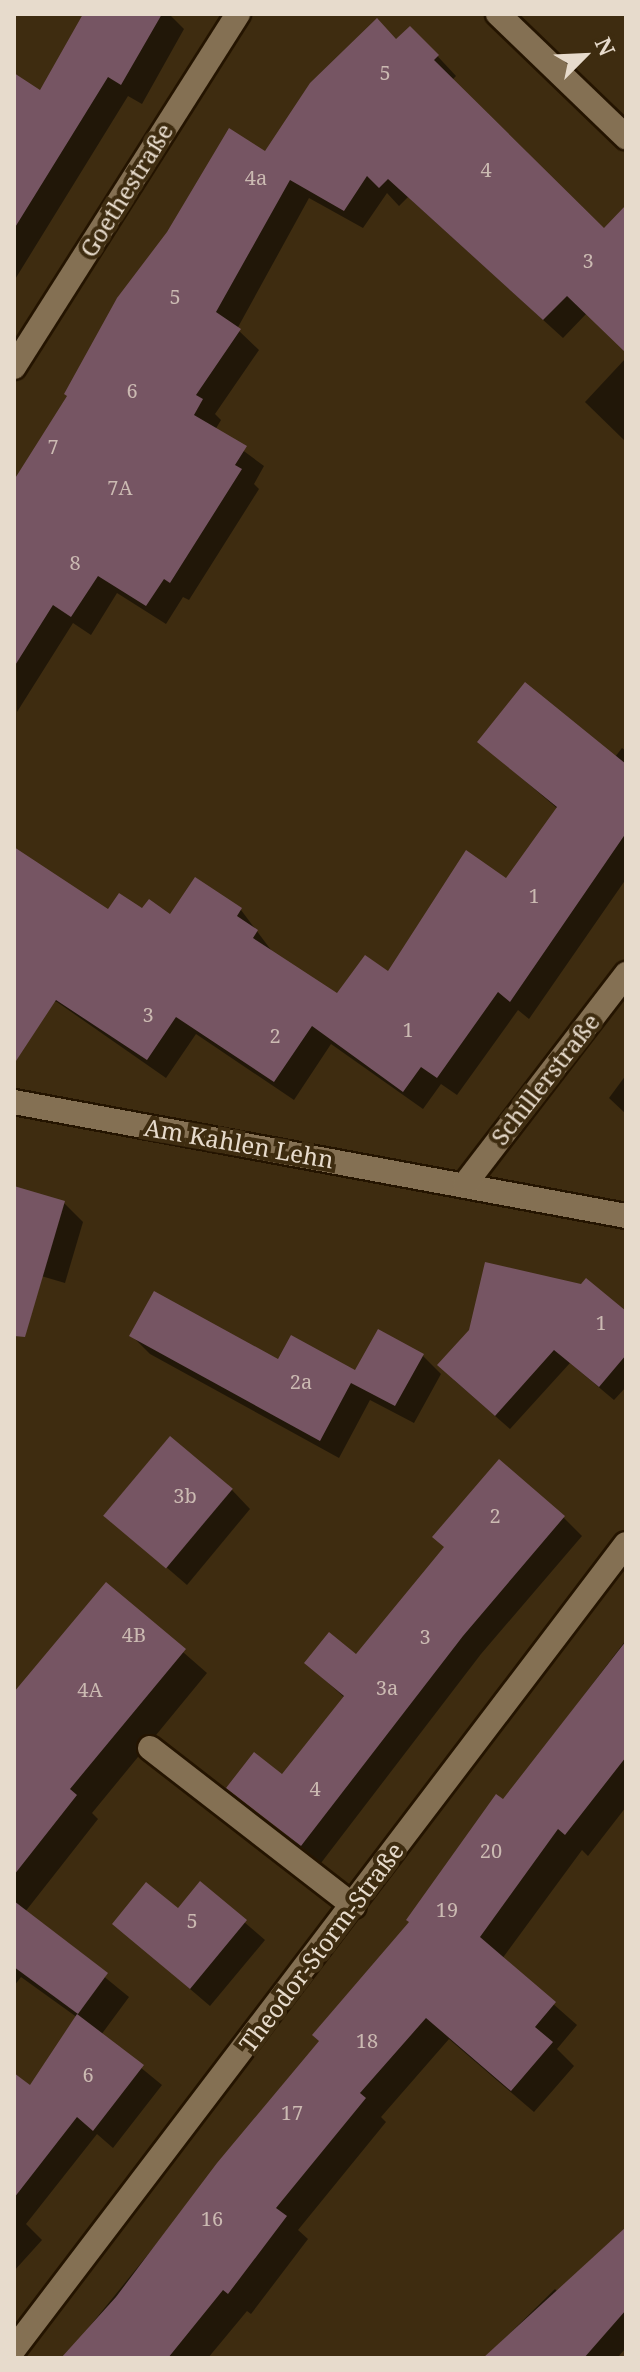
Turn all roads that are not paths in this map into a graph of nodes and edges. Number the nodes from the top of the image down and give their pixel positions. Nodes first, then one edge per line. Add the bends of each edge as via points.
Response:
1 (238, 14) edge
2 (498, 14) edge
3 (626, 137) edge
4 (14, 367) edge
5 (626, 974) edge
6 (14, 1102) edge
7 (465, 1184) junction
8 (626, 1216) edge
9 (626, 1544) edge
10 (150, 1748) dead end
11 (354, 1906) junction
12 (14, 2349) edge

1 - 4 street, Goethestraße
2 - 3 street
5 - 7 street, Schillerstraße
6 - 7 street, Am Kahlen Lehn
7 - 8 street, Am Kahlen Lehn
9 - 11 street, Theodor-Storm-Straße
10 - 11 street
11 - 12 street, Theodor-Storm-Straße

